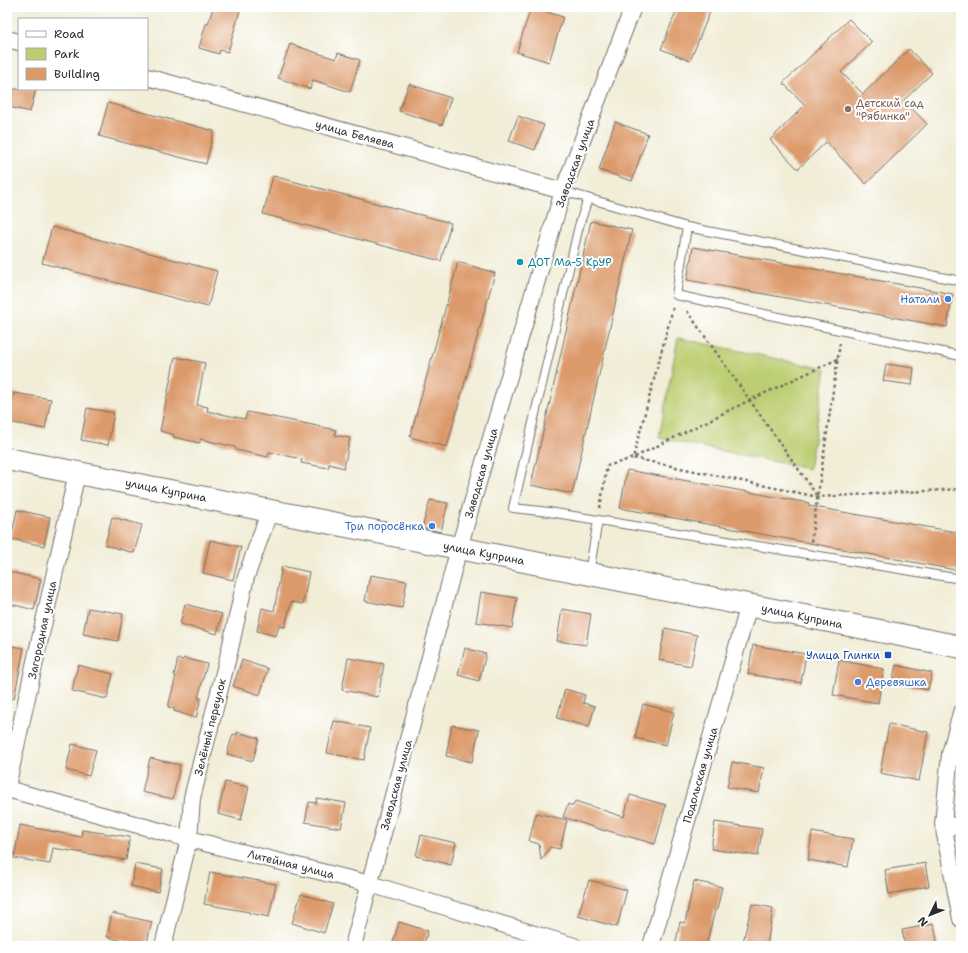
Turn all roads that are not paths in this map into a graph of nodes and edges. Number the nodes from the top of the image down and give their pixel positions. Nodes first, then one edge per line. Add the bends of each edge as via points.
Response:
1 (633, 7) edge
2 (7, 39) edge
3 (18, 42) edge
4 (148, 77) edge
5 (563, 191) junction
6 (588, 198) junction
7 (687, 227) junction
8 (961, 281) edge
9 (961, 356) edge
10 (7, 459) edge
11 (77, 473) junction
12 (270, 510) junction
13 (598, 520) junction
14 (459, 548) junction
15 (589, 573) junction
16 (961, 579) edge
17 (749, 605) junction
18 (961, 647) edge
19 (961, 713) edge
20 (7, 788) edge
21 (943, 824) junction
22 (961, 827) edge
23 (189, 839) junction
24 (370, 884) junction
25 (961, 919) edge
26 (164, 946) edge
27 (353, 946) edge
28 (574, 946) edge
29 (651, 946) edge

1 - 5 street, Заводская улица
2 - 3 street
4 - 5 street, улица Беляева
5 - 6 lane
5 - 14 street, Заводская улица
6 - 7 lane
6 - 13 lane via 579,226 513,508
7 - 8 lane
7 - 9 lane via 676,295
10 - 11 street, улица Куприна
11 - 12 street, улица Куприна
11 - 20 street, Загородная улица
12 - 14 street, улица Куприна
12 - 23 street, Зелёный переулок via 246,577 192,798
13 - 15 lane
13 - 16 lane
14 - 15 street, улица Куприна
14 - 24 street, Заводская улица
15 - 17 street, улица Куприна
17 - 18 street, улица Куприна
17 - 29 street, Подольская улица
19 - 21 street via 950,754
20 - 23 street, Литейная улица
21 - 22 street
21 - 25 street
23 - 24 street, Литейная улица
23 - 26 street, Зелёный переулок
24 - 27 street, Заводская улица
24 - 28 street, Литейная улица

